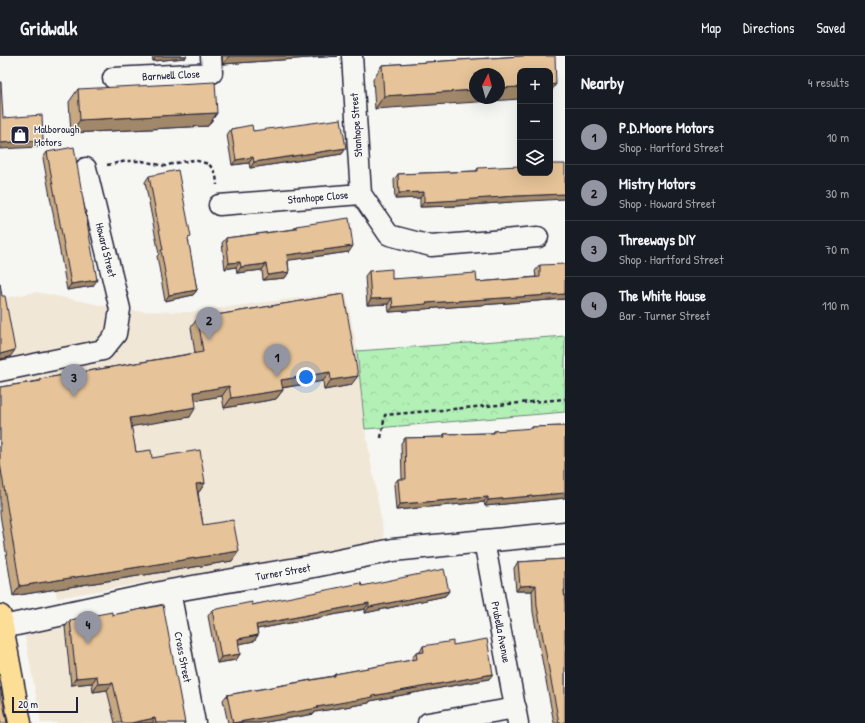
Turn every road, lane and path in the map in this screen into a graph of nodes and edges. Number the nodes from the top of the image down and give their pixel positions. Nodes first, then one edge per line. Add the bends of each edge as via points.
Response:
1 (211, 56) edge
2 (352, 56) edge
3 (113, 78) dead end
4 (86, 168) joint
5 (361, 194) junction
6 (219, 205) joint
7 (538, 237) dead end
8 (0, 371) edge
9 (565, 399) edge
10 (381, 438) dead end
11 (565, 533) edge
12 (484, 541) junction
13 (170, 591) junction
14 (1, 621) edge
15 (517, 716) edge
16 (20, 723) edge
17 (195, 723) edge
18 (428, 723) edge

1 - 3 street, Barnwell Close via 212,73
2 - 5 street, Stanhope Street
4 - 6 path via 100,168 127,161 166,166 194,160 209,164 216,174
4 - 8 street, Howard Street via 120,309 116,334 103,350
5 - 6 street, Stanhope Close
5 - 7 street, Stanhope Close via 389,235 431,246
9 - 10 path via 385,415
11 - 12 street, Turner Street
12 - 13 street, Turner Street via 393,550
12 - 15 street, Prubella Avenue
13 - 14 street, Turner Street
13 - 17 street, Cross Street
14 - 16 highway
15 - 18 street

